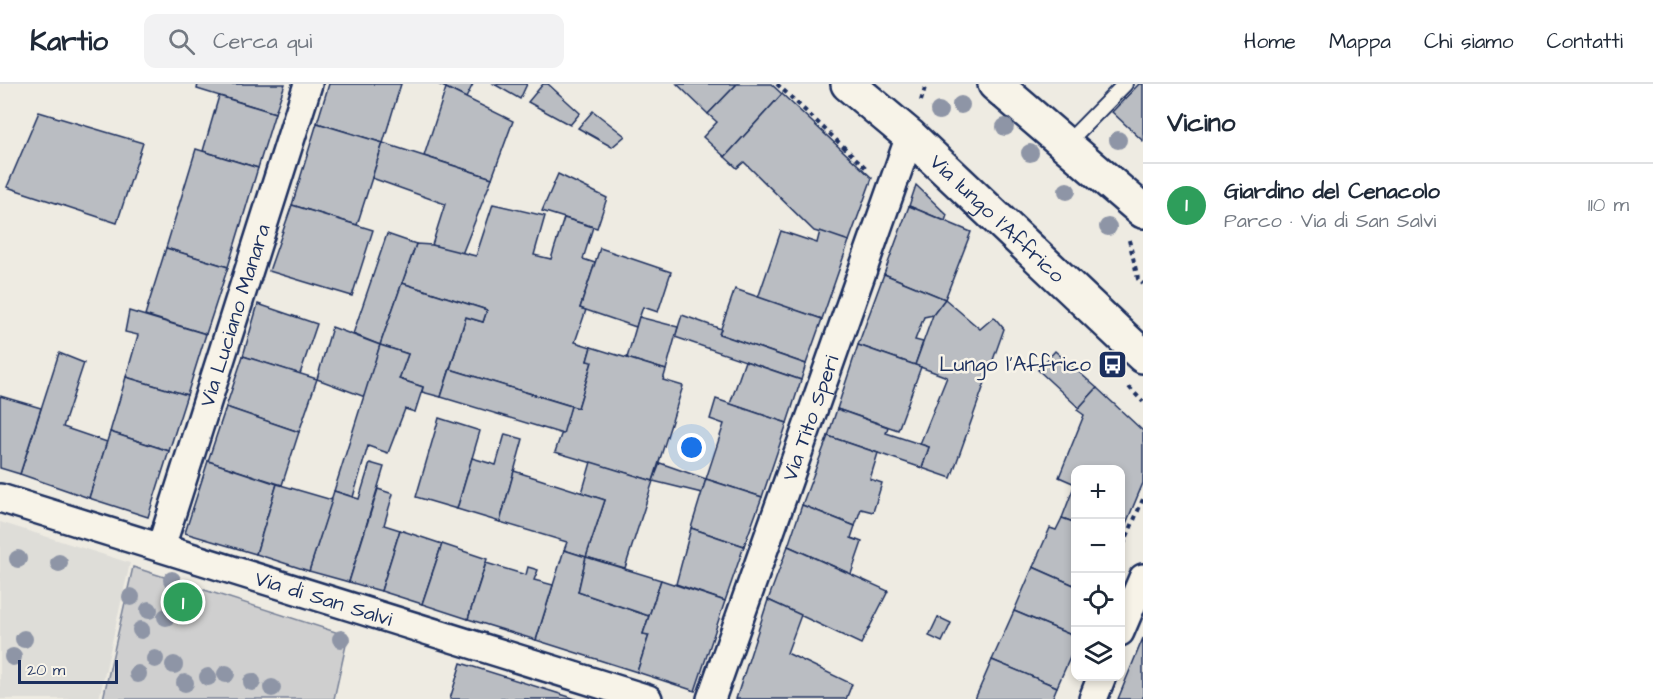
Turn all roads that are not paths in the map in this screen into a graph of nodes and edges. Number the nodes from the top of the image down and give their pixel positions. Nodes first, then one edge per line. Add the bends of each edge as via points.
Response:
1 (308, 84) edge
2 (848, 84) edge
3 (995, 84) edge
4 (1125, 84) edge
5 (910, 136) junction
6 (1066, 144) junction
7 (1143, 211) edge
8 (1143, 356) edge
9 (0, 498) edge
10 (161, 547) junction
11 (1143, 578) edge
12 (1122, 627) edge
13 (1100, 681) edge
14 (648, 699) edge
15 (711, 699) edge
16 (1093, 699) edge

1 - 10 street, Via Luciano Manara
2 - 5 street, Via lungo l'Affrico
3 - 6 street
4 - 6 lane
5 - 8 street, Via lungo l'Affrico
5 - 15 street, Via Tito Speri
6 - 7 street
9 - 10 street, Via di San Salvi
10 - 14 street, Via di San Salvi
11 - 12 street
13 - 16 street

